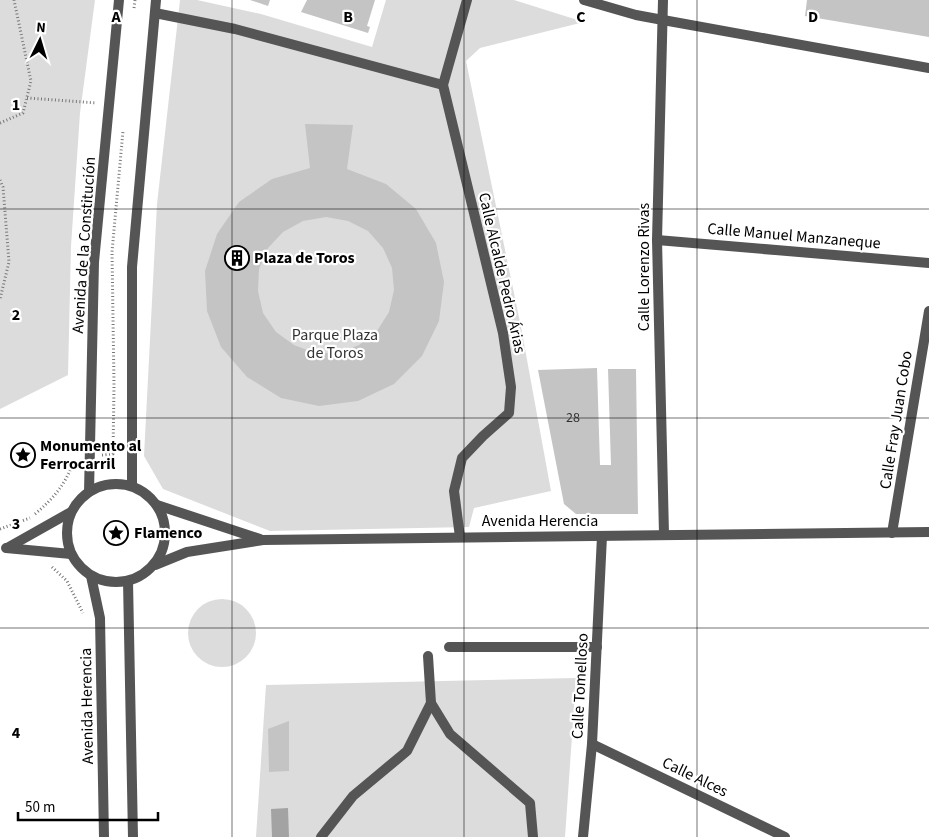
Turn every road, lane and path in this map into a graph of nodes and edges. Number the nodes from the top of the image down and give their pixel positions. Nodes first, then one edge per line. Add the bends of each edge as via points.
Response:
1 (14, 0) edge
2 (118, 0) edge
3 (156, 0) edge
4 (467, 0) edge
5 (584, 0) edge
6 (663, 0) edge
7 (154, 13) junction
8 (662, 20) junction
9 (929, 68) edge
10 (443, 85) junction
11 (27, 98) junction
12 (109, 104) junction
13 (0, 123) edge
14 (0, 180) edge
15 (657, 240) junction
16 (929, 262) edge
17 (0, 299) edge
18 (929, 311) edge
19 (132, 486) junction
20 (90, 492) junction
21 (157, 505) junction
22 (71, 512) junction
23 (929, 532) edge
24 (892, 533) junction
25 (664, 534) junction
26 (602, 536) junction
27 (460, 537) junction
28 (263, 540) junction
29 (3, 548) edge
30 (71, 554) junction
31 (45, 564) dead end
32 (155, 565) junction
33 (91, 576) junction
34 (128, 581) junction
35 (86, 620) dead end
36 (449, 647) dead end
37 (597, 647) junction
38 (428, 656) dead end
39 (431, 703) junction
40 (592, 744) junction
41 (104, 837) edge
42 (133, 837) edge
43 (321, 837) edge
44 (533, 837) edge
45 (583, 837) edge
46 (785, 837) edge

1 - 11 path via 32,81
2 - 12 street, Avenida de la Constitución
3 - 7 street
4 - 10 street, Calle Alcalde Pedro Árias
5 - 8 street
6 - 8 street, Calle Lorenzo Rivas
7 - 10 street via 234,29
7 - 19 street via 132,266
8 - 9 street
8 - 15 street, Calle Lorenzo Rivas
10 - 27 street, Calle Alcalde Pedro Árias via 503,333 511,387 509,412 462,458 454,491
11 - 12 path
11 - 13 path via 23,113
12 - 20 street, Avenida de la Constitución via 94,262
14 - 17 path via 9,262
15 - 16 street, Calle Manuel Manzaneque
15 - 25 street, Calle Lorenzo Rivas
18 - 24 street, Calle Fray Juan Cobo
19 - 20 street via 117,484
19 - 21 street
20 - 22 street
21 - 28 street
21 - 32 street via 164,519 166,535 163,551
22 - 29 street
22 - 30 street via 67,526
23 - 24 street, Avenida Herencia
24 - 25 street, Avenida Herencia
25 - 26 street, Avenida Herencia
26 - 27 street, Avenida Herencia
26 - 37 street, Calle Tomelloso
27 - 28 street, Avenida Herencia
28 - 32 street, Avenida Herencia via 187,552
29 - 30 street
30 - 33 street
31 - 35 path via 53,567 67,582
32 - 34 street, Avenida Herencia
33 - 34 street via 109,582
33 - 41 street, Avenida Herencia via 100,618
34 - 42 street
36 - 37 street
37 - 40 street, Calle Tomelloso
38 - 39 street
39 - 43 street via 407,751 353,796
39 - 44 street via 450,734 530,803
40 - 45 street, Calle Tomelloso
40 - 46 street, Calle Alces

